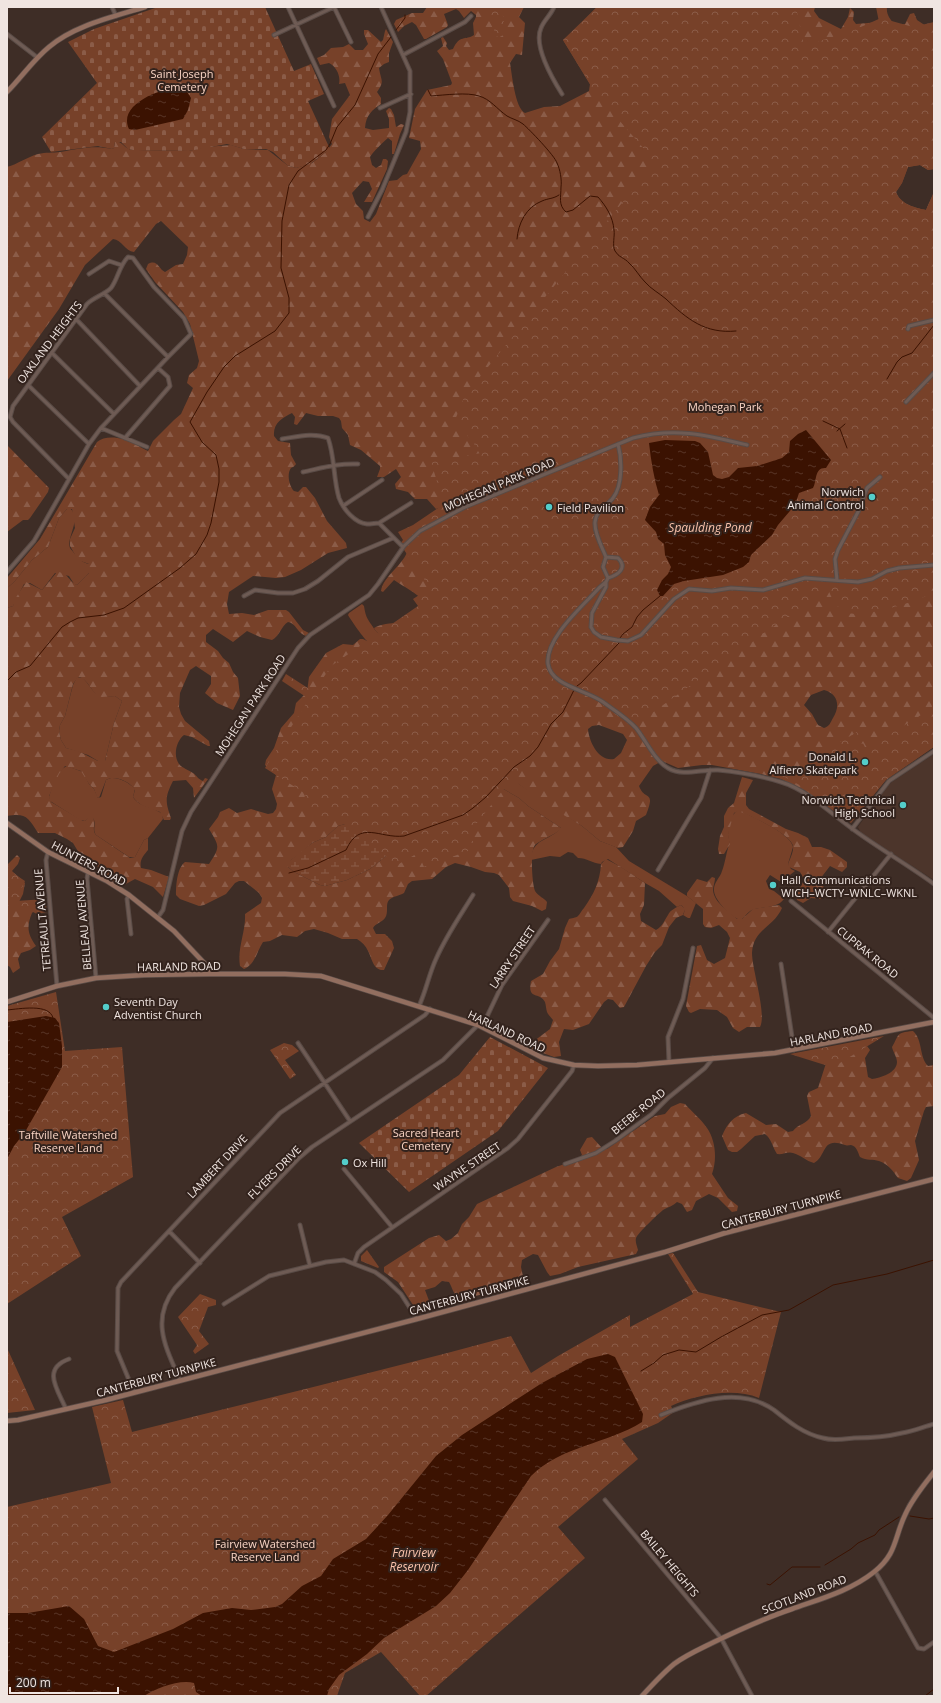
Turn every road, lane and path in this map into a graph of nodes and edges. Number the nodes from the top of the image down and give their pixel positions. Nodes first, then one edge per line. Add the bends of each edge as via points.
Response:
1 (112, 7) edge
2 (145, 7) edge
3 (288, 7) edge
4 (334, 7) edge
5 (381, 7) edge
6 (554, 7) edge
7 (116, 16) junction
8 (471, 16) dead end
9 (296, 24) junction
10 (7, 34) edge
11 (274, 34) dead end
12 (351, 42) dead end
13 (403, 55) junction
14 (38, 58) junction
15 (7, 92) edge
16 (411, 94) junction
17 (562, 94) dead end
18 (334, 106) dead end
19 (380, 108) dead end
20 (368, 217) dead end
21 (121, 266) junction
22 (89, 274) dead end
23 (104, 293) junction
24 (76, 319) junction
25 (934, 320) edge
26 (908, 329) dead end
27 (52, 353) junction
28 (168, 357) junction
29 (158, 368) junction
30 (934, 374) edge
31 (28, 385) junction
32 (140, 386) junction
33 (906, 402) dead end
34 (114, 414) junction
35 (101, 428) junction
36 (125, 438) junction
37 (282, 439) dead end
38 (89, 444) junction
39 (618, 444) junction
40 (747, 445) dead end
41 (147, 447) dead end
42 (358, 464) dead end
43 (335, 465) junction
44 (303, 472) dead end
45 (880, 477) dead end
46 (69, 479) junction
47 (382, 480) dead end
48 (411, 503) dead end
49 (343, 506) junction
50 (380, 523) junction
51 (393, 538) junction
52 (403, 547) junction
53 (606, 557) junction
54 (934, 565) edge
55 (7, 572) edge
56 (608, 578) junction
57 (837, 580) junction
58 (606, 582) junction
59 (244, 596) dead end
60 (934, 751) edge
61 (710, 770) junction
62 (7, 823) edge
63 (852, 829) junction
64 (48, 852) junction
65 (891, 854) junction
66 (658, 870) dead end
67 (88, 872) junction
68 (934, 884) edge
69 (129, 894) junction
70 (473, 895) dead end
71 (791, 901) dead end
72 (158, 917) junction
73 (548, 920) dead end
74 (828, 932) junction
75 (131, 934) dead end
76 (693, 948) dead end
77 (781, 964) dead end
78 (209, 974) junction
79 (96, 978) junction
80 (57, 986) junction
81 (7, 1002) edge
82 (419, 1006) junction
83 (430, 1009) junction
84 (934, 1018) edge
85 (934, 1022) edge
86 (480, 1026) junction
87 (298, 1043) dead end
88 (794, 1050) junction
89 (714, 1058) junction
90 (669, 1062) junction
91 (574, 1065) junction
92 (324, 1082) junction
93 (350, 1121) junction
94 (565, 1164) dead end
95 (344, 1169) dead end
96 (934, 1179) edge
97 (300, 1225) dead end
98 (392, 1227) junction
99 (169, 1230) junction
100 (200, 1263) junction
101 (354, 1264) junction
102 (310, 1266) junction
103 (224, 1304) dead end
104 (417, 1319) junction
105 (69, 1359) dead end
106 (180, 1380) junction
107 (134, 1392) junction
108 (66, 1409) junction
109 (660, 1414) dead end
110 (7, 1421) edge
111 (934, 1424) edge
112 (934, 1472) edge
113 (604, 1500) dead end
114 (876, 1571) junction
115 (721, 1638) junction
116 (934, 1642) edge
117 (642, 1696) edge
118 (752, 1696) edge

1 - 7 street
2 - 7 street
3 - 9 street
4 - 9 street
4 - 12 street
5 - 13 street
6 - 17 street via 541,26 539,48
7 - 14 street via 59,39
8 - 13 street via 465,22
9 - 11 street
9 - 18 street
10 - 14 street
13 - 16 street via 411,74
14 - 15 street
16 - 19 street
16 - 20 street via 410,118 406,132
21 - 22 street via 109,261
21 - 23 street, OAKLAND HEIGHTS via 111,287
21 - 28 street via 128,257 133,258 148,280 184,318 190,329 191,334
23 - 24 street, OAKLAND HEIGHTS via 93,299
23 - 28 street
24 - 27 street, OAKLAND HEIGHTS
24 - 32 street
25 - 26 street via 909,326
27 - 31 street, OAKLAND HEIGHTS
27 - 34 street
28 - 29 street
29 - 32 street
29 - 36 street via 168,378 170,386
30 - 33 street
31 - 38 street
31 - 46 street, OAKLAND HEIGHTS via 13,406 10,417
32 - 34 street
34 - 35 street
35 - 36 street
35 - 38 street
36 - 41 street
37 - 43 street via 313,435 328,438
38 - 46 street
39 - 40 street, MOHEGAN PARK ROAD via 641,436 672,432 704,435
39 - 52 street, MOHEGAN PARK ROAD via 461,509 418,533
39 - 53 street via 620,469 617,490 613,499 598,512 595,521
42 - 43 street
43 - 44 street
43 - 49 street via 339,497
45 - 57 street via 867,488 858,512 838,550 835,559
46 - 55 street via 34,541
47 - 49 street
48 - 50 street
49 - 50 street via 358,522
50 - 51 street
51 - 52 street
51 - 59 street via 348,557 305,589 293,593 255,590
52 - 72 street, MOHEGAN PARK ROAD via 367,597 310,635 298,648 191,812 182,831 163,910
53 - 56 street via 603,566
53 - 56 street via 617,557 622,565 619,574
54 - 57 street via 899,568 861,582
56 - 58 street
57 - 58 street via 802,578 760,590 689,589 674,599 641,635 624,641 601,637 591,627 592,613
58 - 61 street via 557,635 548,654 551,671 560,681 594,696 631,723 667,768 679,772
60 - 63 street via 889,781
61 - 63 street via 771,779 790,785
61 - 66 street via 700,798
62 - 64 street, HUNTERS ROAD
63 - 65 street
64 - 67 street, HUNTERS ROAD
64 - 80 street, TETREAULT AVENUE via 46,860
65 - 68 street
65 - 74 street
67 - 69 street, HUNTERS ROAD
67 - 79 street, BELLEAU AVENUE
69 - 72 street, HUNTERS ROAD
69 - 75 street via 127,899
70 - 82 street via 444,941
71 - 74 street, CUPRAK ROAD
72 - 78 street, HUNTERS ROAD via 206,965
73 - 86 street, LARRY STREET via 502,985
74 - 84 street, CUPRAK ROAD
76 - 90 street via 683,999 668,1036
77 - 88 street
78 - 79 street, HARLAND ROAD via 144,974
78 - 82 street, HARLAND ROAD via 321,976
79 - 80 street, HARLAND ROAD
80 - 81 street, HARLAND ROAD
82 - 83 street, HARLAND ROAD
83 - 86 street, HARLAND ROAD
83 - 92 street, LAMBERT DRIVE via 426,1015
85 - 88 street, HARLAND ROAD
86 - 91 street, HARLAND ROAD via 543,1058
86 - 93 street, FLYERS DRIVE via 443,1060
87 - 92 street
88 - 89 street, HARLAND ROAD
89 - 90 street, HARLAND ROAD
89 - 94 street, BEEBE ROAD via 652,1114 615,1141 596,1153
90 - 91 street, HARLAND ROAD
91 - 98 street, WAYNE STREET via 572,1071 518,1139 508,1148
92 - 93 street
92 - 99 street, LAMBERT DRIVE via 273,1120
93 - 100 street, FLYERS DRIVE via 299,1158
95 - 98 street
96 - 104 street, CANTERBURY TURNPIKE via 725,1233 665,1252
97 - 102 street
98 - 101 street, WAYNE STREET via 364,1246
99 - 100 street
99 - 107 street, LAMBERT DRIVE via 118,1288 117,1352
100 - 106 street, FLYERS DRIVE via 166,1299 163,1309 163,1337
101 - 102 street via 336,1260
101 - 104 street via 375,1272 394,1286
102 - 103 street via 269,1276
104 - 106 street, CANTERBURY TURNPIKE
105 - 108 street via 55,1368 53,1375
106 - 107 street, CANTERBURY TURNPIKE
107 - 108 street, CANTERBURY TURNPIKE
108 - 110 street, CANTERBURY TURNPIKE
109 - 111 street via 693,1402 751,1398 801,1430 824,1439 837,1440 885,1436
112 - 114 street, SCOTLAND ROAD via 904,1516 893,1550
113 - 115 street, BAILEY HEIGHTS
114 - 115 street, SCOTLAND ROAD via 837,1593 769,1617
114 - 116 street via 915,1643 920,1649 924,1649
115 - 117 street, SCOTLAND ROAD via 675,1663
115 - 118 street, BAILEY HEIGHTS

